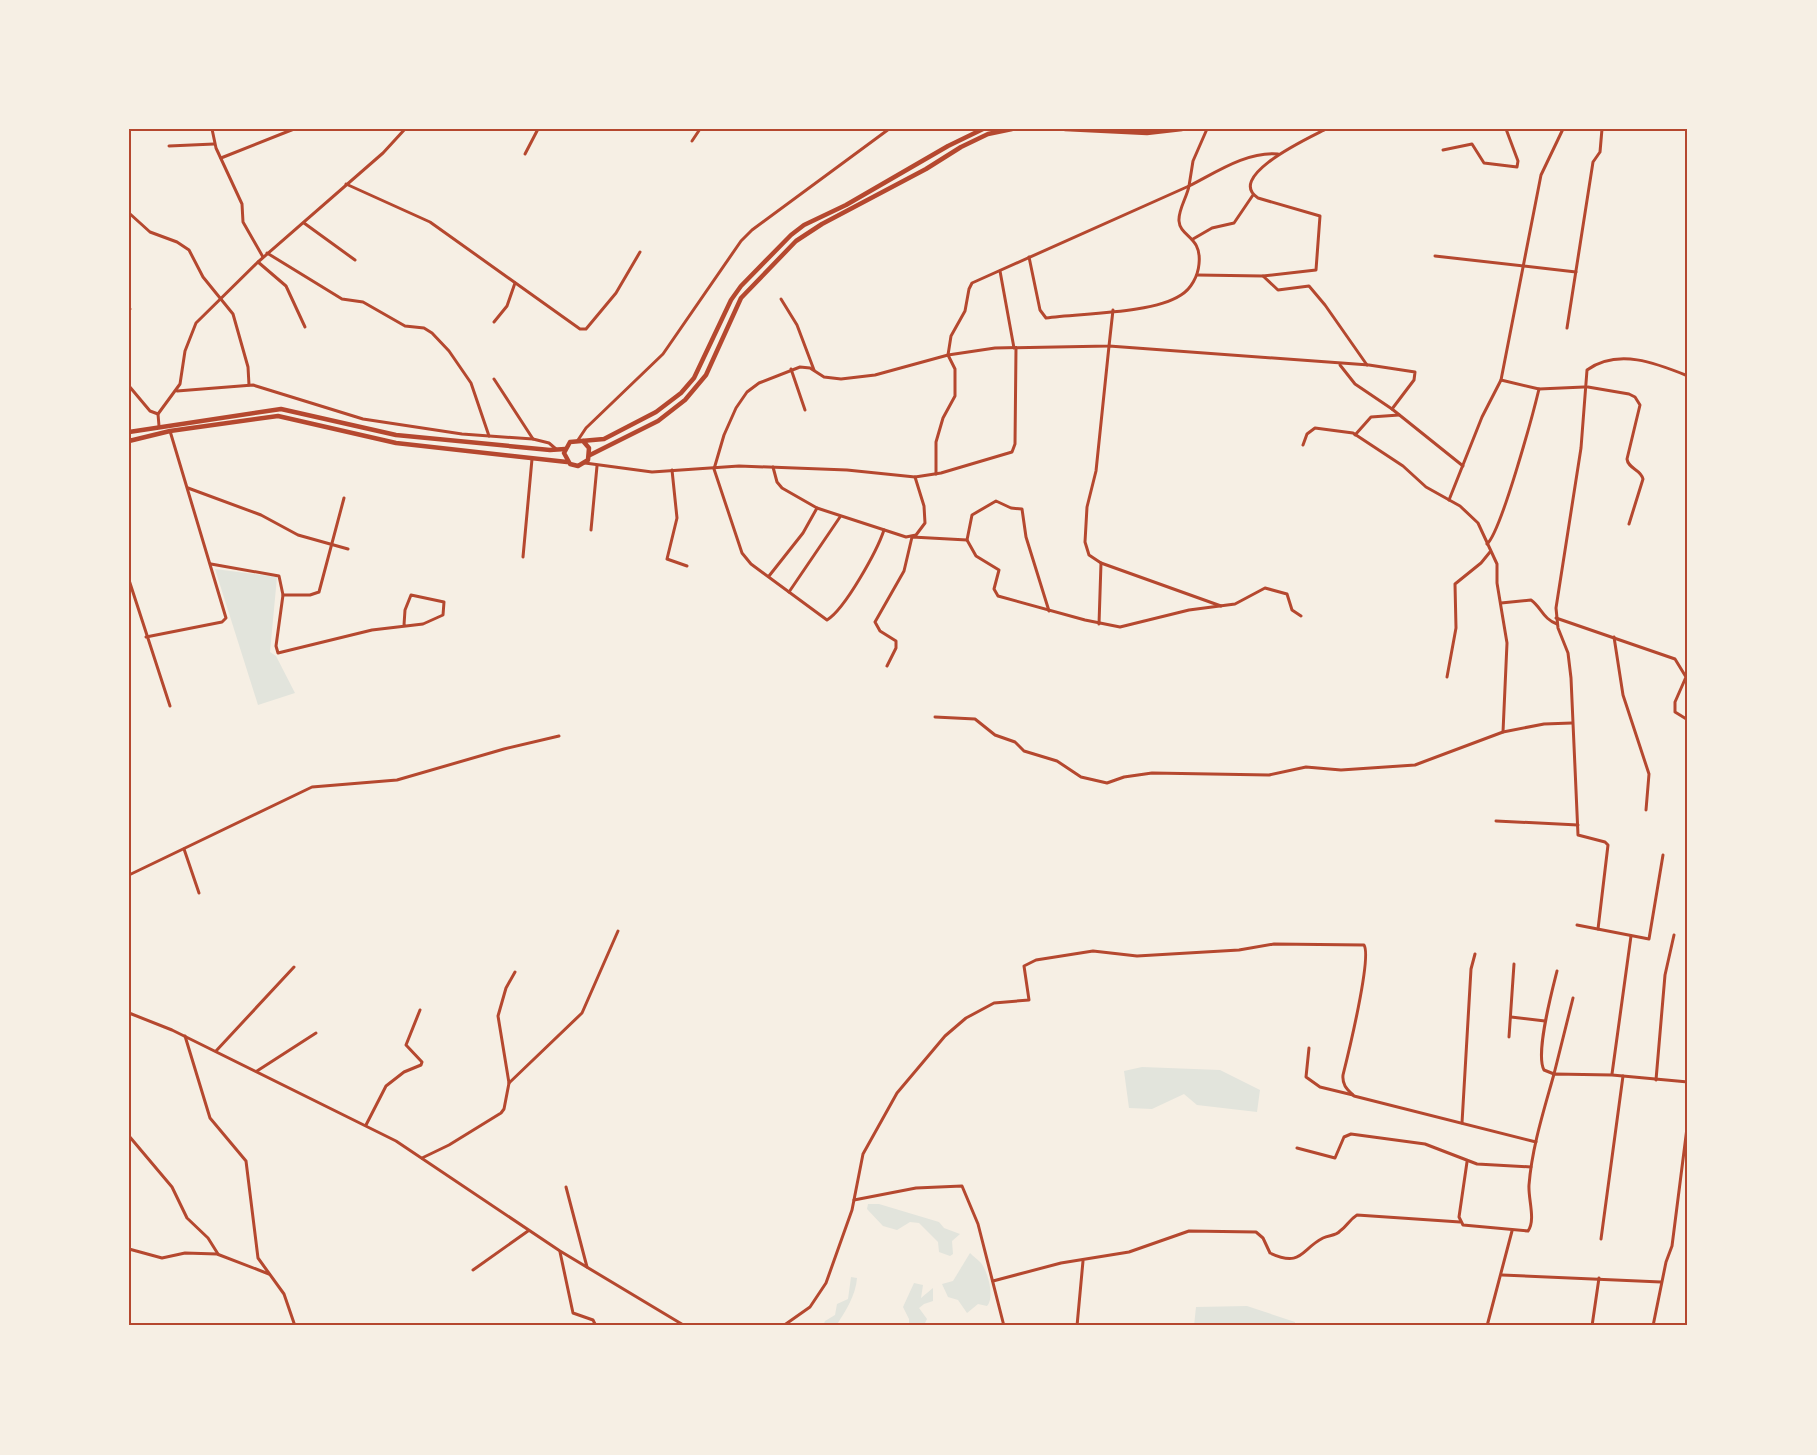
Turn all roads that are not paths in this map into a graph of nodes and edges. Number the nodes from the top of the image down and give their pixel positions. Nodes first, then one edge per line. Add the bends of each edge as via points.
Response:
1 (212, 129) edge
2 (294, 129) edge
3 (405, 129) edge
4 (538, 129) edge
5 (700, 129) edge
6 (889, 129) edge
7 (983, 129) edge
8 (1012, 129) edge
9 (1065, 129) edge
10 (1182, 129) edge
11 (1207, 129) edge
12 (1326, 129) edge
13 (1506, 129) edge
14 (1563, 129) edge
15 (1602, 129) edge
16 (692, 141) dead end
17 (214, 144) junction
18 (170, 147) dead end
19 (1443, 150) dead end
20 (525, 154) dead end
21 (1278, 154) junction
22 (221, 158) junction
23 (346, 184) junction
24 (1189, 186) junction
25 (1253, 195) junction
26 (129, 213) edge
27 (304, 223) junction
28 (1193, 239) junction
29 (640, 252) dead end
30 (267, 253) junction
31 (1435, 256) dead end
32 (263, 257) junction
33 (1029, 257) junction
34 (355, 260) dead end
35 (258, 261) junction
36 (1524, 265) junction
37 (1000, 271) junction
38 (1576, 272) junction
39 (1197, 275) junction
40 (1263, 276) junction
41 (515, 283) junction
42 (222, 297) junction
43 (782, 298) dead end
44 (1113, 310) junction
45 (494, 322) dead end
46 (305, 327) dead end
47 (1567, 328) dead end
48 (1109, 346) junction
49 (1015, 348) junction
50 (948, 355) junction
51 (1339, 364) junction
52 (1367, 365) junction
53 (791, 369) junction
54 (814, 370) junction
55 (1688, 376) edge
56 (494, 379) dead end
57 (1501, 380) junction
58 (249, 385) junction
59 (129, 386) edge
60 (1586, 387) junction
61 (1539, 389) junction
62 (177, 391) junction
63 (1392, 409) junction
64 (805, 410) dead end
65 (158, 414) junction
66 (1399, 415) junction
67 (159, 426) junction
68 (170, 431) junction
69 (129, 432) edge
70 (1355, 435) junction
71 (489, 436) junction
72 (532, 439) junction
73 (580, 440) junction
74 (129, 441) edge
75 (1303, 444) dead end
76 (565, 449) junction
77 (557, 451) junction
78 (590, 456) junction
79 (532, 457) junction
80 (567, 462) junction
81 (585, 463) junction
82 (597, 466) junction
83 (1463, 466) junction
84 (773, 467) junction
85 (714, 469) junction
86 (672, 470) junction
87 (936, 474) junction
88 (915, 477) junction
89 (188, 488) junction
90 (344, 498) dead end
91 (1449, 500) junction
92 (817, 508) junction
93 (840, 516) junction
94 (1629, 524) dead end
95 (591, 530) dead end
96 (884, 530) junction
97 (912, 537) junction
98 (967, 540) junction
99 (332, 544) junction
100 (1487, 544) junction
101 (348, 549) dead end
102 (1490, 552) junction
103 (523, 557) dead end
104 (1101, 563) junction
105 (211, 564) junction
106 (687, 566) dead end
107 (769, 576) junction
108 (129, 580) edge
109 (789, 592) junction
110 (283, 595) junction
111 (1502, 603) junction
112 (1221, 606) junction
113 (1049, 611) junction
114 (1301, 616) dead end
115 (1556, 618) junction
116 (1100, 624) junction
117 (1557, 624) junction
118 (404, 625) junction
119 (146, 637) junction
120 (1614, 637) junction
121 (887, 666) dead end
122 (1447, 677) dead end
123 (170, 706) dead end
124 (935, 717) dead end
125 (1688, 720) edge
126 (1572, 723) junction
127 (1503, 732) junction
128 (559, 736) dead end
129 (1646, 810) dead end
130 (1497, 821) dead end
131 (1578, 825) junction
132 (184, 849) junction
133 (1663, 855) dead end
134 (129, 875) edge
135 (199, 894) dead end
136 (1577, 925) dead end
137 (1598, 929) junction
138 (618, 931) dead end
139 (1674, 935) dead end
140 (1631, 936) junction
141 (1475, 954) dead end
142 (1514, 964) dead end
143 (294, 967) dead end
144 (1557, 971) dead end
145 (515, 972) dead end
146 (1574, 998) dead end
147 (420, 1011) dead end
148 (129, 1013) edge
149 (1511, 1017) junction
150 (1545, 1021) junction
151 (316, 1034) dead end
152 (185, 1036) junction
153 (1509, 1037) dead end
154 (1309, 1048) dead end
155 (216, 1051) junction
156 (257, 1071) junction
157 (1554, 1074) junction
158 (1612, 1075) junction
159 (1623, 1076) junction
160 (1656, 1080) junction
161 (1688, 1082) edge
162 (509, 1083) junction
163 (1354, 1096) junction
164 (1688, 1120) edge
165 (1462, 1123) junction
166 (366, 1125) junction
167 (129, 1136) edge
168 (1536, 1142) junction
169 (1297, 1148) dead end
170 (422, 1158) junction
171 (1467, 1162) junction
172 (1531, 1167) junction
173 (566, 1187) dead end
174 (854, 1200) junction
175 (1460, 1222) junction
176 (528, 1231) junction
177 (1512, 1232) junction
178 (1601, 1239) dead end
179 (129, 1250) edge
180 (560, 1251) junction
181 (218, 1254) junction
182 (1083, 1261) junction
183 (587, 1268) junction
184 (473, 1270) dead end
185 (271, 1274) junction
186 (1502, 1275) junction
187 (1599, 1278) junction
188 (993, 1281) junction
189 (1661, 1282) junction
190 (294, 1326) edge
191 (301, 1326) edge
192 (316, 1326) edge
193 (596, 1326) edge
194 (686, 1326) edge
195 (783, 1326) edge
196 (1004, 1326) edge
197 (1077, 1326) edge
198 (1488, 1326) edge
199 (1592, 1326) edge
200 (1653, 1326) edge

1 - 17 street
2 - 22 street
3 - 23 street
4 - 20 street
5 - 16 street
6 - 73 street via 741,241 663,354 586,428
7 - 73 highway via 791,235 731,300 694,378 681,393 632,426 600,440
8 - 78 highway via 961,147 795,241 741,298 706,375 686,400 658,421
9 - 10 highway via 1146,133
11 - 24 street via 1193,161
12 - 21 street
13 - 19 street via 1517,167 1484,162 1472,144
14 - 36 street via 1541,175
15 - 38 street
17 - 18 street
17 - 22 street
21 - 24 street via 1265,153 1245,160
21 - 25 street via 1254,176
22 - 32 street via 241,201 243,222
23 - 27 street
23 - 41 street via 430,222
24 - 28 street via 1179,221
24 - 33 street
25 - 28 street via 1234,223 1212,228
25 - 40 street via 1321,217 1316,270
26 - 42 street via 150,232 187,248 203,277
27 - 30 street
27 - 34 street
28 - 39 street via 1199,255
29 - 41 street via 615,293 583,330
30 - 32 street
30 - 71 street via 342,299 363,302 407,327 432,333 471,383
31 - 36 street
32 - 35 street
33 - 37 street
33 - 44 street via 1043,317
35 - 42 street
35 - 46 street via 286,286
36 - 38 street
36 - 57 street
37 - 49 street
37 - 50 street via 970,286 965,311 953,329
38 - 47 street
39 - 40 street
39 - 44 street via 1186,291 1173,299 1138,309
40 - 52 street via 1278,290 1309,286
41 - 45 street via 507,306
42 - 58 street via 234,317
42 - 62 street via 190,334
43 - 54 street
44 - 48 street
48 - 49 street
48 - 51 street
48 - 104 street via 1096,471 1087,507 1089,555
49 - 50 street
49 - 87 street via 1012,452
50 - 54 street via 903,369 854,377 828,378
50 - 87 street via 956,369 955,396 936,442
51 - 52 street
51 - 63 street via 1355,384
52 - 63 street via 1415,372 1414,380
53 - 54 street
53 - 64 street
53 - 85 street via 747,392 727,428
55 - 60 street via 1659,364 1613,359 1587,370
56 - 72 street
57 - 61 street
57 - 83 street
58 - 62 street
58 - 71 street via 363,419
59 - 65 street via 150,411
60 - 61 street
60 - 94 street via 1629,394 1640,405 1627,459 1643,479
60 - 115 street
61 - 100 street via 1504,506
62 - 65 street
63 - 66 street
65 - 67 street
66 - 70 street via 1371,417
66 - 83 street
67 - 69 highway
67 - 77 highway via 286,409 396,435
68 - 74 highway
68 - 79 highway via 285,417 387,441
68 - 89 street
70 - 75 street via 1346,430 1315,428
70 - 91 street
71 - 72 street
72 - 77 street via 552,445
73 - 76 highway via 570,442
73 - 78 highway via 589,448
76 - 77 highway
76 - 80 highway
78 - 81 highway
79 - 80 highway
79 - 103 street
80 - 81 highway via 574,466
81 - 82 street
82 - 86 street via 652,472
82 - 95 street
83 - 91 street
84 - 85 street
84 - 88 street
84 - 92 street via 782,488
85 - 86 street
85 - 107 street via 742,553
86 - 106 street via 676,518 667,559
87 - 88 street
88 - 97 street via 925,523
89 - 99 street via 261,515 298,535
89 - 105 street
90 - 99 street
91 - 100 street via 1476,520
92 - 93 street
92 - 107 street via 804,533
93 - 96 street
93 - 109 street
96 - 97 street
96 - 109 street via 875,553 830,620
97 - 98 street
97 - 121 street via 904,571 875,622 879,631 896,641
98 - 113 street via 976,556 999,570 995,594
98 - 113 street via 976,511 996,501 1021,508
99 - 101 street
99 - 110 street via 319,592
100 - 102 street
102 - 111 street via 1497,564
102 - 122 street via 1456,581 1456,628
104 - 112 street
104 - 116 street
105 - 110 street via 277,574
105 - 119 street via 226,620
107 - 109 street
108 - 119 street
110 - 118 street via 278,652
111 - 117 street via 1531,600 1544,617
111 - 127 street via 1508,656
112 - 114 street via 1235,604 1268,588 1287,594 1292,610
112 - 116 street via 1120,627
113 - 116 street
115 - 117 street
115 - 120 street
117 - 126 street via 1569,663
118 - 118 street via 423,624 441,617 443,601 411,595
119 - 123 street
120 - 125 street via 1670,656 1679,663 1686,677 1675,712
120 - 129 street via 1623,695 1649,774
124 - 127 street via 975,719 995,735 1016,742 1024,751 1057,761 1081,777 1107,783 1152,774 1269,775 1306,767 1341,770 1415,765
126 - 127 street
126 - 131 street
128 - 132 street via 397,780 312,787
130 - 131 street
131 - 137 street via 1578,836 1608,845
132 - 134 street
132 - 135 street
133 - 140 street via 1649,938
136 - 137 street
137 - 140 street
138 - 162 street via 582,1013
139 - 160 street via 1665,975
140 - 158 street
141 - 165 street
142 - 149 street
143 - 155 street
144 - 150 street
145 - 162 street via 498,1016
146 - 157 street
147 - 166 street via 406,1046 422,1064 386,1086
148 - 152 street
149 - 150 street
149 - 153 street
150 - 157 street via 1542,1067
151 - 156 street
152 - 155 street
152 - 185 street via 210,1118 246,1161 258,1258
154 - 163 street via 1305,1074 1308,1080
155 - 156 street
156 - 166 street
157 - 158 street
157 - 168 street
158 - 159 street
159 - 160 street
159 - 178 street
160 - 161 street
162 - 170 street via 504,1109 498,1116
163 - 165 street
163 - 174 street via 1343,1081 1363,980 1364,945 1274,944 1137,956 1093,951 1036,960 1023,966 1029,1000 994,1003 966,1018 945,1036 897,1093 863,1154
164 - 189 street via 1672,1246
165 - 168 street
166 - 170 street
167 - 181 street via 172,1187 187,1218
168 - 172 street
169 - 171 street via 1335,1158 1344,1137 1351,1134 1425,1144
170 - 176 street
171 - 172 street
171 - 175 street
172 - 177 street via 1531,1227 1526,1232
173 - 183 street
174 - 188 street via 916,1188 962,1186 978,1224
174 - 195 street via 826,1283 810,1307
175 - 177 street via 1469,1227
175 - 182 street via 1357,1215 1338,1234 1322,1238 1304,1255 1288,1258 1270,1254 1256,1232 1189,1231 1129,1252
176 - 180 street
176 - 184 street
177 - 186 street
179 - 181 street via 162,1258 185,1253
180 - 183 street
180 - 193 street via 573,1313 593,1320
181 - 185 street
182 - 188 street
182 - 197 street
183 - 194 street
185 - 190 street via 284,1294
186 - 187 street
186 - 198 street
187 - 189 street
187 - 199 street
188 - 196 street
189 - 200 street
191 - 192 street

